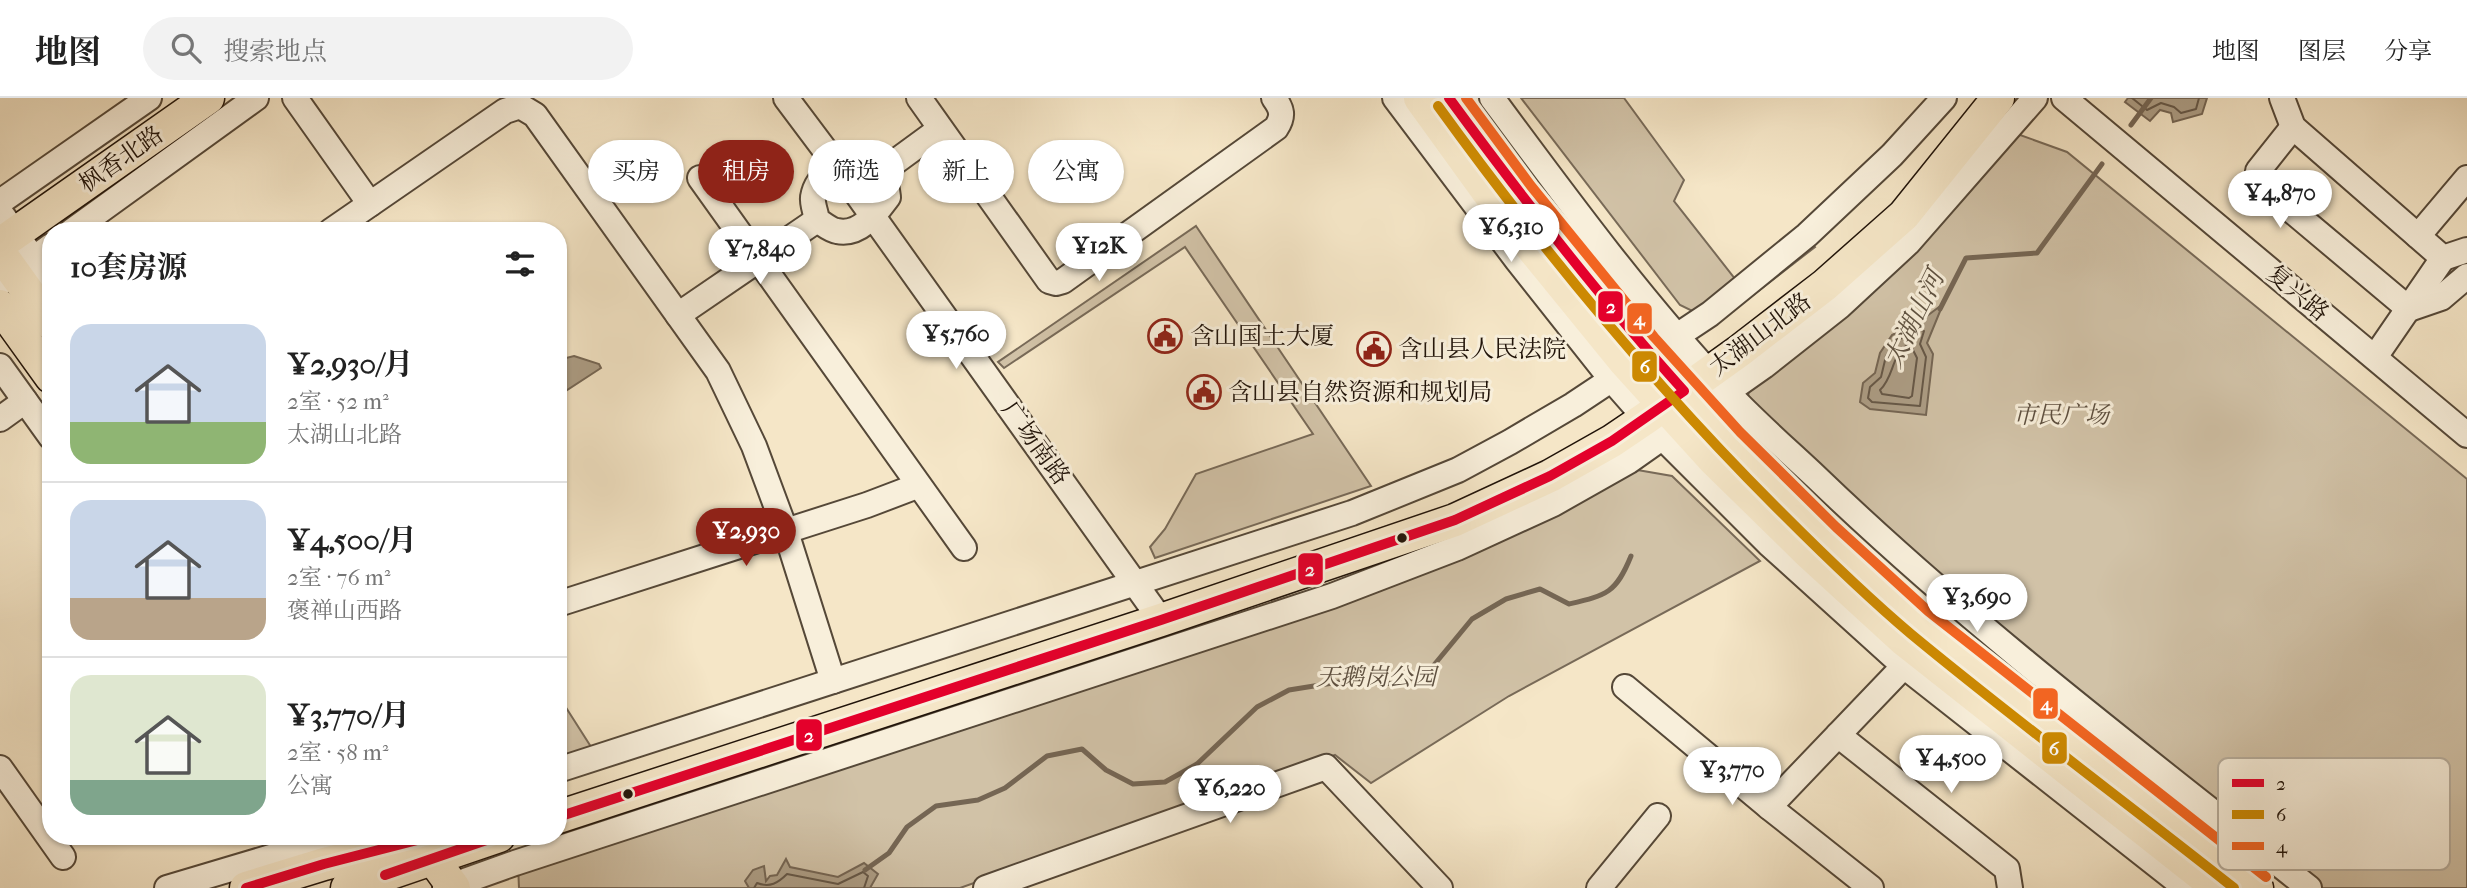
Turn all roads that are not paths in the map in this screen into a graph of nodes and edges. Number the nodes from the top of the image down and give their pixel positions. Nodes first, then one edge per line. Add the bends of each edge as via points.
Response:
1 (149, 98) edge
2 (208, 98) edge
3 (256, 98) edge
4 (295, 98) edge
5 (786, 98) edge
6 (919, 98) edge
7 (1274, 98) edge
8 (1395, 98) edge
9 (1420, 98) edge
10 (1449, 98) edge
11 (1492, 98) edge
12 (1944, 98) edge
13 (1972, 98) edge
14 (1998, 98) edge
15 (2035, 98) edge
16 (2064, 98) edge
17 (2282, 98) edge
18 (2294, 127) junction
19 (940, 129) junction
20 (818, 140) edge
21 (904, 155) edge
22 (2467, 178) edge
23 (0, 202) edge
24 (717, 203) edge
25 (814, 203) edge
26 (864, 203) edge
27 (884, 203) edge
28 (370, 204) junction
29 (874, 217) junction
30 (817, 220) junction
31 (50, 222) edge
32 (84, 222) edge
33 (344, 222) edge
34 (42, 228) edge
35 (2418, 236) junction
36 (14, 250) edge
37 (2467, 250) edge
38 (2443, 258) junction
39 (758, 260) junction
40 (42, 275) edge
41 (2467, 276) edge
42 (0, 306) edge
43 (42, 306) edge
44 (2409, 309) junction
45 (678, 315) junction
46 (2375, 356) junction
47 (42, 364) edge
48 (1702, 365) junction
49 (0, 366) edge
50 (1657, 396) junction
51 (25, 401) junction
52 (0, 419) edge
53 (42, 425) edge
54 (2467, 435) edge
55 (918, 486) junction
56 (786, 532) junction
57 (964, 548) dead end
58 (567, 601) edge
59 (1148, 602) junction
60 (1904, 666) junction
61 (833, 681) junction
62 (1625, 687) dead end
63 (1838, 735) junction
64 (567, 767) edge
65 (0, 768) edge
66 (567, 793) edge
67 (1769, 807) junction
68 (567, 814) edge
69 (1657, 816) dead end
70 (2218, 816) edge
71 (42, 827) edge
72 (55, 845) edge
73 (448, 845) edge
74 (420, 850) edge
75 (63, 857) dead end
76 (2218, 857) edge
77 (351, 861) edge
78 (2234, 870) edge
79 (2286, 870) edge
80 (1033, 880) edge
81 (462, 885) edge
82 (167, 888) edge
83 (246, 888) edge
84 (986, 888) edge
85 (1440, 888) edge
86 (1599, 888) edge
87 (1871, 888) edge
88 (2010, 888) edge
89 (2186, 888) edge
90 (2218, 888) edge
91 (2257, 888) edge
92 (2309, 888) edge

1 - 23 street
2 - 31 main road, 枫香北路
3 - 32 street
4 - 28 street
5 - 20 street, 广场南路
6 - 19 street
7 - 19 street via 1282,109 1276,128 1056,283 1049,281
8 - 50 street via 1517,261
9 - 50 main road via 1501,210
10 - 50 main road
11 - 48 street
12 - 48 street via 1892,155 1807,235 1710,314
13 - 48 main road, 太湖山北路 via 1889,201
14 - 48 main road, 太湖山北路 via 1904,215 1825,285
15 - 48 street via 1908,243 1840,306
16 - 46 street, 复兴路
17 - 18 street
18 - 35 street
18 - 44 street via 2258,171 2260,184
19 - 21 street
22 - 35 street
24 - 39 street
25 - 30 street
26 - 29 street, 广场南路
27 - 29 street
28 - 33 street
28 - 45 street via 505,111 520,106 535,115
29 - 30 street via 853,231 836,232
29 - 59 street, 广场南路
30 - 39 street
34 - 36 main road, 枫香北路
35 - 38 street
36 - 40 street
36 - 43 main road
37 - 38 street
38 - 44 street
39 - 45 street
39 - 55 street
41 - 44 street via 2441,298
42 - 47 main road
44 - 46 street
45 - 56 street via 718,371 754,446
46 - 54 street, 复兴路
48 - 50 main road, 太湖山北路
48 - 50 street
48 - 70 street via 1863,523 1968,616
49 - 51 street
50 - 59 street via 1531,430 1458,470
50 - 59 main road, 太湖山北路 via 1612,442 1455,520
50 - 60 street via 1769,544
50 - 76 main road via 1730,442 1919,622
50 - 81 street via 1629,461 1553,504 1457,548 1332,596
50 - 90 main road via 1713,459 1903,640
51 - 52 street
51 - 53 street
55 - 56 street
55 - 57 street
56 - 58 street
56 - 61 street
59 - 61 street
59 - 66 main road, 太湖山北路
59 - 68 main road, 太湖山北路
60 - 63 street
60 - 89 street
61 - 64 street
62 - 67 street
63 - 67 street
63 - 88 street via 2007,869
65 - 71 street
67 - 87 street
69 - 86 street
72 - 75 street
73 - 74 main road
74 - 77 main road
74 - 81 main road
77 - 82 street
77 - 83 main road
78 - 91 main road
79 - 92 street
80 - 84 street
80 - 85 street via 1326,767

